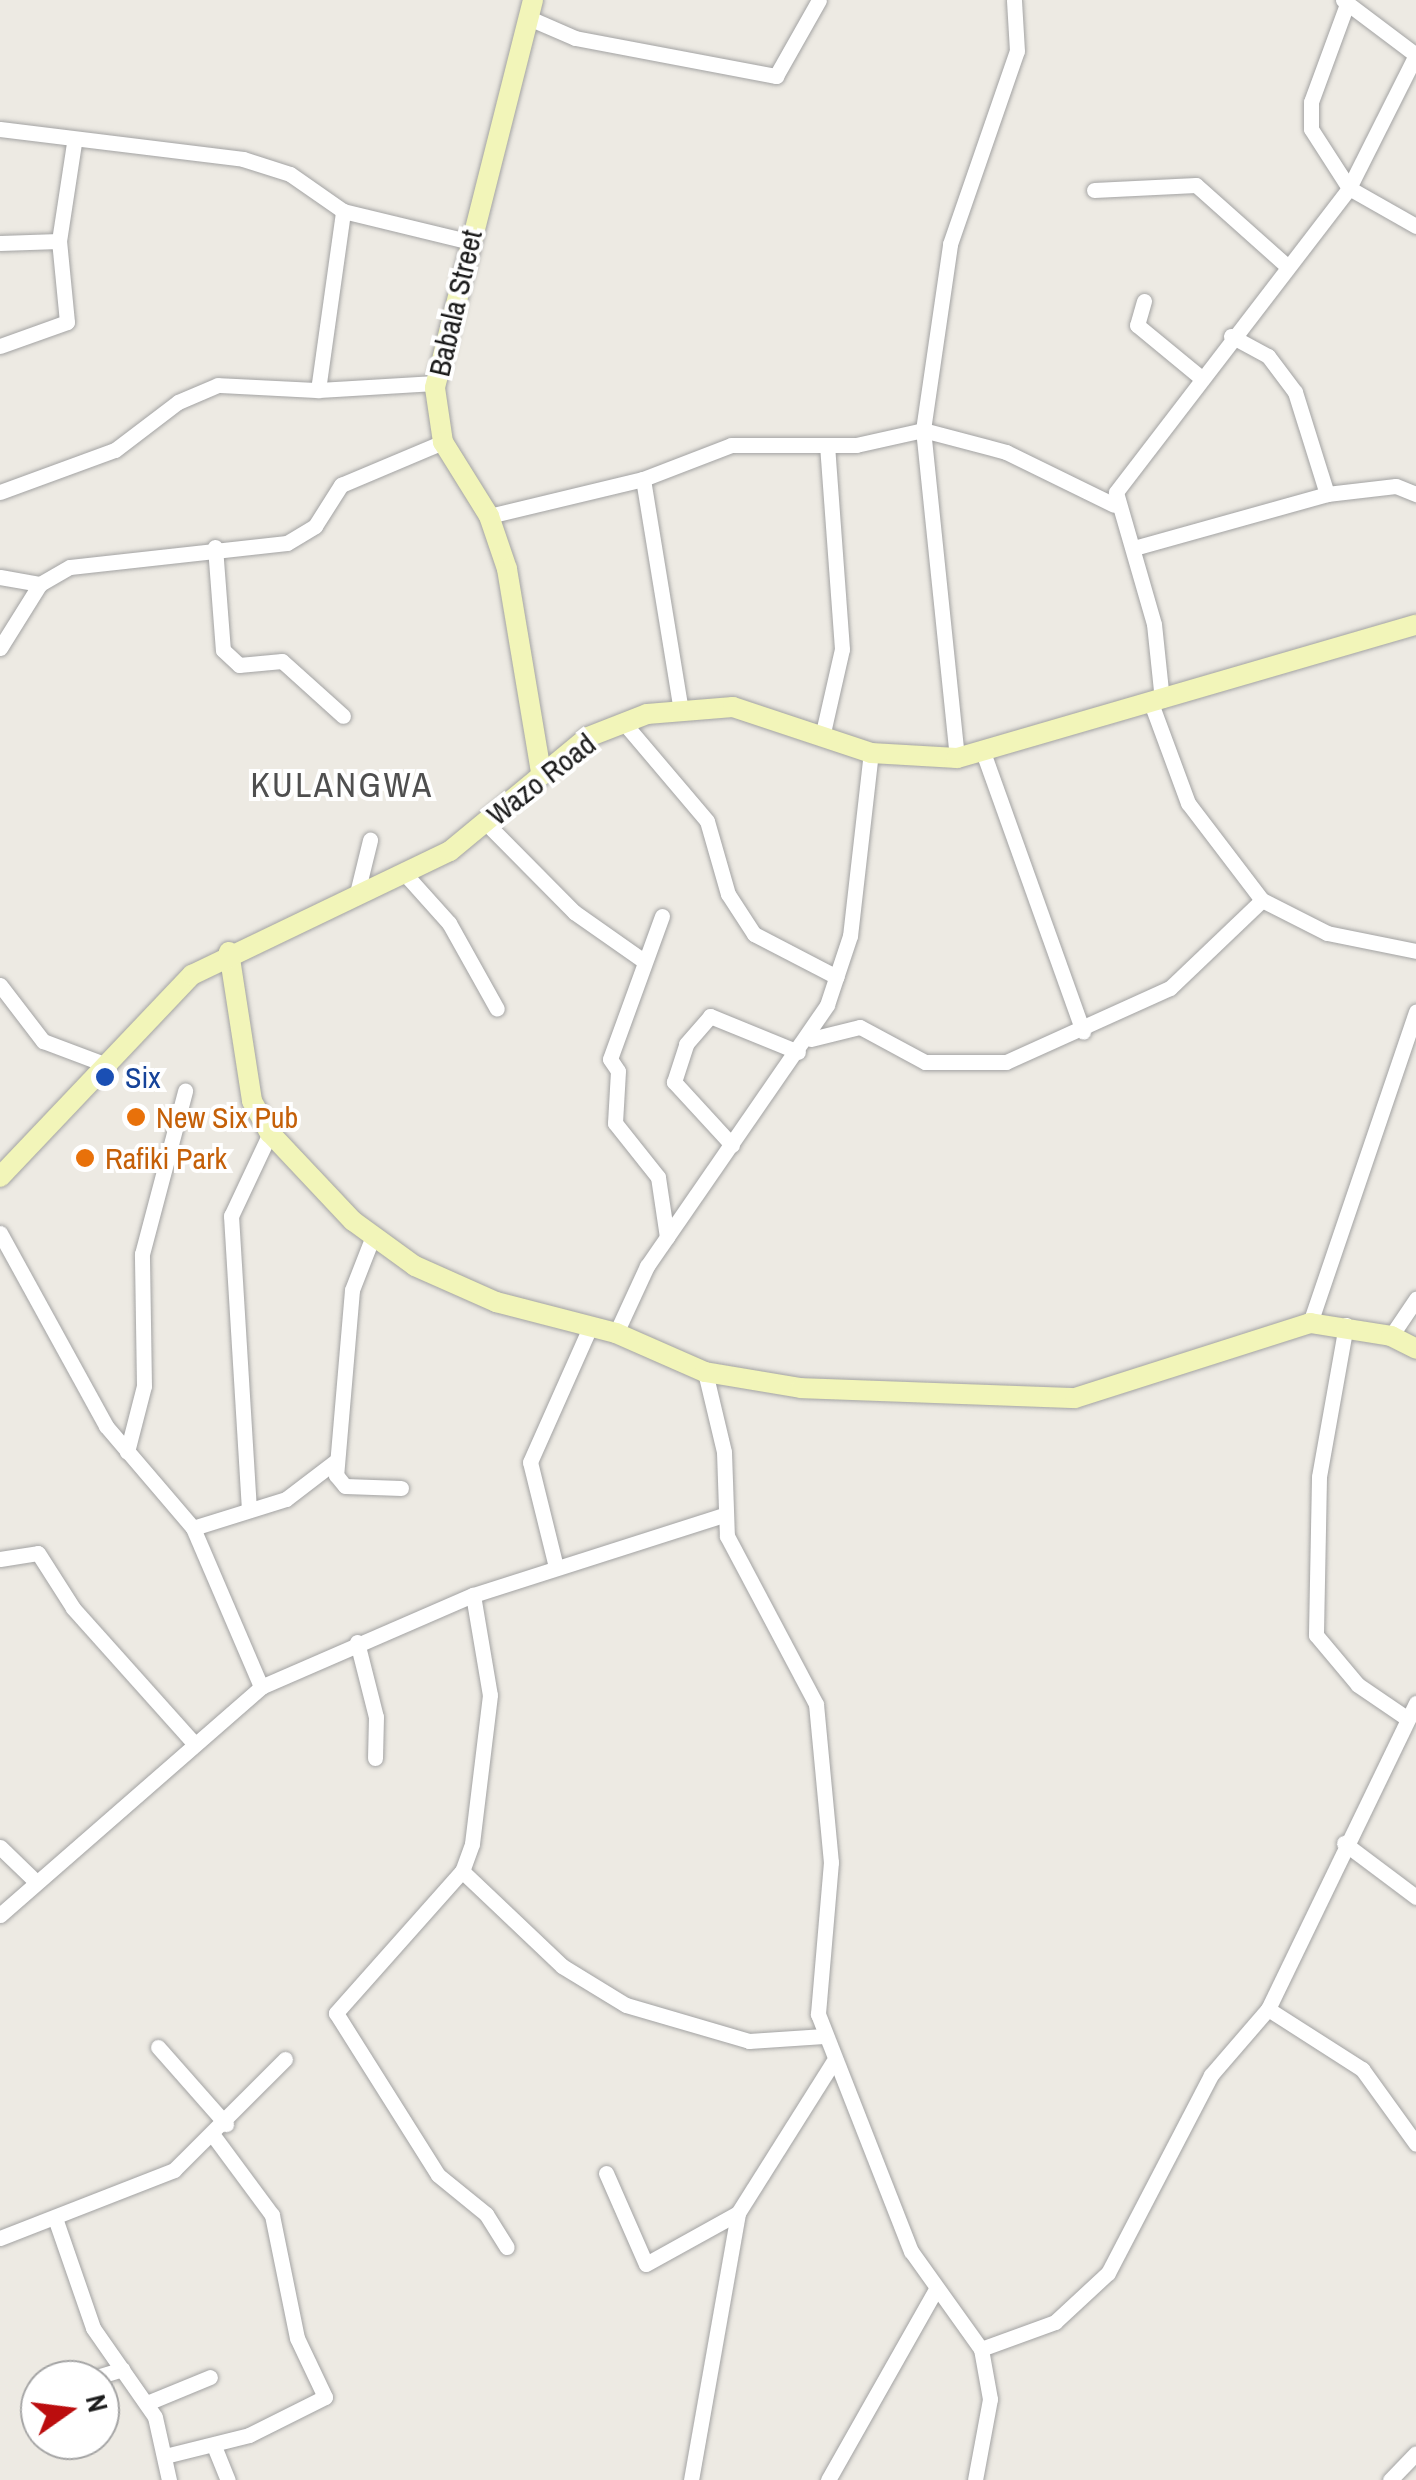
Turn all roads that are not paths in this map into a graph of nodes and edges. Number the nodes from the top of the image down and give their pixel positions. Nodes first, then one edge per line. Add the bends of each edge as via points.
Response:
1 (819, 0) edge
2 (1014, 0) edge
3 (1345, 2) edge
4 (531, 9) edge
5 (1416, 55) edge
6 (0, 129) edge
7 (74, 142) junction
8 (1349, 188) junction
9 (1094, 190) dead end
10 (342, 210) junction
11 (1416, 226) edge
12 (59, 241) junction
13 (467, 241) junction
14 (0, 244) edge
15 (1288, 267) junction
16 (1144, 301) dead end
17 (1231, 336) junction
18 (0, 346) edge
19 (1200, 378) junction
20 (436, 383) junction
21 (318, 390) junction
22 (922, 430) junction
23 (442, 442) junction
24 (827, 446) junction
25 (643, 479) junction
26 (0, 492) edge
27 (1327, 494) junction
28 (1416, 494) edge
29 (1114, 505) junction
30 (489, 516) junction
31 (215, 547) junction
32 (1134, 548) junction
33 (0, 577) edge
34 (40, 584) junction
35 (1416, 625) edge
36 (0, 648) edge
37 (1156, 702) junction
38 (680, 706) junction
39 (343, 716) dead end
40 (624, 723) junction
41 (822, 737) junction
42 (983, 752) junction
43 (871, 753) junction
44 (957, 758) junction
45 (542, 773) junction
46 (486, 822) junction
47 (370, 840) dead end
48 (405, 874) junction
49 (357, 893) junction
50 (1262, 900) junction
51 (662, 916) dead end
52 (229, 952) junction
53 (1416, 952) edge
54 (641, 959) junction
55 (837, 977) junction
56 (0, 986) edge
57 (498, 1009) dead end
58 (1416, 1012) edge
59 (1083, 1032) junction
60 (811, 1039) junction
61 (798, 1052) junction
62 (108, 1066) junction
63 (185, 1091) dead end
64 (270, 1133) junction
65 (732, 1146) junction
66 (0, 1178) edge
67 (0, 1233) edge
68 (373, 1236) junction
69 (666, 1237) junction
70 (1416, 1299) edge
71 (1310, 1323) junction
72 (1346, 1326) junction
73 (590, 1327) junction
74 (616, 1333) junction
75 (1391, 1336) junction
76 (1416, 1349) edge
77 (705, 1372) junction
78 (127, 1452) junction
79 (337, 1460) junction
80 (400, 1488) dead end
81 (249, 1510) junction
82 (721, 1516) junction
83 (193, 1528) junction
84 (0, 1559) edge
85 (556, 1567) junction
86 (472, 1595) junction
87 (357, 1642) junction
88 (261, 1688) junction
89 (1416, 1704) edge
90 (1408, 1719) junction
91 (192, 1741) junction
92 (375, 1758) dead end
93 (1344, 1844) junction
94 (0, 1847) edge
95 (462, 1871) junction
96 (34, 1880) junction
97 (1416, 1897) edge
98 (0, 1915) edge
99 (1268, 2009) junction
100 (824, 2036) junction
101 (158, 2047) dead end
102 (285, 2060) dead end
103 (833, 2062) junction
104 (226, 2124) junction
105 (215, 2138) junction
106 (1416, 2144) edge
107 (606, 2173) dead end
108 (738, 2213) junction
109 (56, 2218) junction
110 (0, 2238) edge
111 (507, 2247) dead end
112 (934, 2291) junction
113 (981, 2349) junction
114 (122, 2369) joint
115 (210, 2377) dead end
116 (148, 2403) junction
117 (214, 2446) junction
118 (1416, 2453) edge
119 (166, 2456) junction
120 (169, 2480) edge
121 (228, 2480) edge
122 (692, 2480) edge
123 (828, 2480) edge
124 (975, 2480) edge
125 (1390, 2480) edge

1 - 4 street via 776,76 575,38
2 - 22 street via 1017,51 950,244
3 - 5 street
3 - 8 street via 1311,102 1311,129
4 - 13 street, Babala Street
5 - 8 street
6 - 7 street
7 - 10 street via 264,164
7 - 12 street
8 - 11 street
8 - 15 street
9 - 15 street via 1196,185
10 - 13 street
10 - 21 street
12 - 14 street
12 - 18 street via 67,322
13 - 20 street, Babala Street
15 - 17 street
16 - 19 street via 1137,324
17 - 19 street
17 - 27 street via 1268,356 1295,392
19 - 29 street via 1121,480
20 - 21 street
20 - 23 street, Babala Street
21 - 26 street via 218,385 178,402 115,450
22 - 24 street
22 - 29 street via 1006,452
22 - 44 street
23 - 30 street, Babala Street
23 - 31 street via 341,486 298,538
24 - 25 street via 732,446
24 - 41 street via 842,650
25 - 30 street
25 - 38 street
27 - 28 street via 1396,486
27 - 32 street
29 - 32 street
30 - 45 street, Babala Street via 518,619
31 - 34 street via 70,567
31 - 39 street via 223,650 239,664 282,661
32 - 37 street
33 - 34 street
34 - 36 street
35 - 37 street, Wazo Road
37 - 42 street, Wazo Road
37 - 50 street via 1188,803
38 - 40 street, Wazo Road
38 - 41 street, Wazo Road via 733,707
40 - 45 street, Wazo Road
40 - 55 street via 708,822 728,894 754,934
41 - 43 street, Wazo Road
42 - 44 street, Wazo Road
42 - 59 street
43 - 44 street, Wazo Road
43 - 55 street
45 - 46 street, Wazo Road
46 - 48 street, Wazo Road
46 - 54 street via 574,912
47 - 49 street
48 - 49 street, Wazo Road
48 - 57 street via 449,923
49 - 52 street, Wazo Road
50 - 53 street via 1327,933
50 - 59 street via 1170,988
51 - 54 street
52 - 62 street, Wazo Road via 155,1007
52 - 64 street via 241,1058
54 - 69 street via 610,1059 618,1070 615,1123 658,1177
55 - 60 street
56 - 62 street via 43,1041
58 - 71 street
59 - 60 street via 971,1067 925,1062 860,1027
60 - 61 street
61 - 65 street
61 - 65 street via 718,1016 686,1044 674,1082
62 - 66 street, Wazo Road
63 - 78 street via 142,1254 144,1386
64 - 68 street
64 - 81 street via 231,1216
65 - 69 street
67 - 78 street
68 - 73 street via 496,1302
68 - 79 street via 352,1290
69 - 74 street
70 - 75 street
71 - 72 street
71 - 77 street via 1076,1398 801,1388
72 - 75 street
72 - 90 street via 1319,1477 1316,1635 1358,1685
73 - 74 street
73 - 85 street via 530,1462
74 - 77 street
75 - 76 street
77 - 82 street via 724,1452
78 - 83 street
79 - 80 street via 345,1486
79 - 81 street via 286,1498
81 - 83 street
82 - 85 street
82 - 100 street via 816,1704 831,1862 818,1980
83 - 88 street
84 - 91 street via 38,1553 74,1608
85 - 86 street
86 - 87 street
86 - 95 street via 490,1695
87 - 88 street
87 - 92 street via 376,1717
88 - 91 street
89 - 90 street
90 - 93 street
91 - 96 street
93 - 97 street
93 - 99 street
94 - 96 street
95 - 100 street via 562,1966 626,2005 736,2039
95 - 111 street via 336,2013 438,2176 486,2214
96 - 98 street
99 - 106 street via 1362,2069
99 - 113 street via 1211,2075 1141,2221 1088,2298 1035,2332
100 - 103 street
101 - 104 street
102 - 104 street
103 - 108 street
103 - 112 street
104 - 105 street
105 - 109 street via 174,2170
105 - 117 street via 272,2215 297,2338 325,2398
107 - 108 street via 646,2264
108 - 122 street
109 - 110 street
109 - 114 street via 92,2328
112 - 113 street
112 - 123 street
113 - 124 street via 990,2399
114 - 116 street
115 - 116 street
116 - 119 street
117 - 119 street
117 - 121 street
118 - 125 street
119 - 120 street

